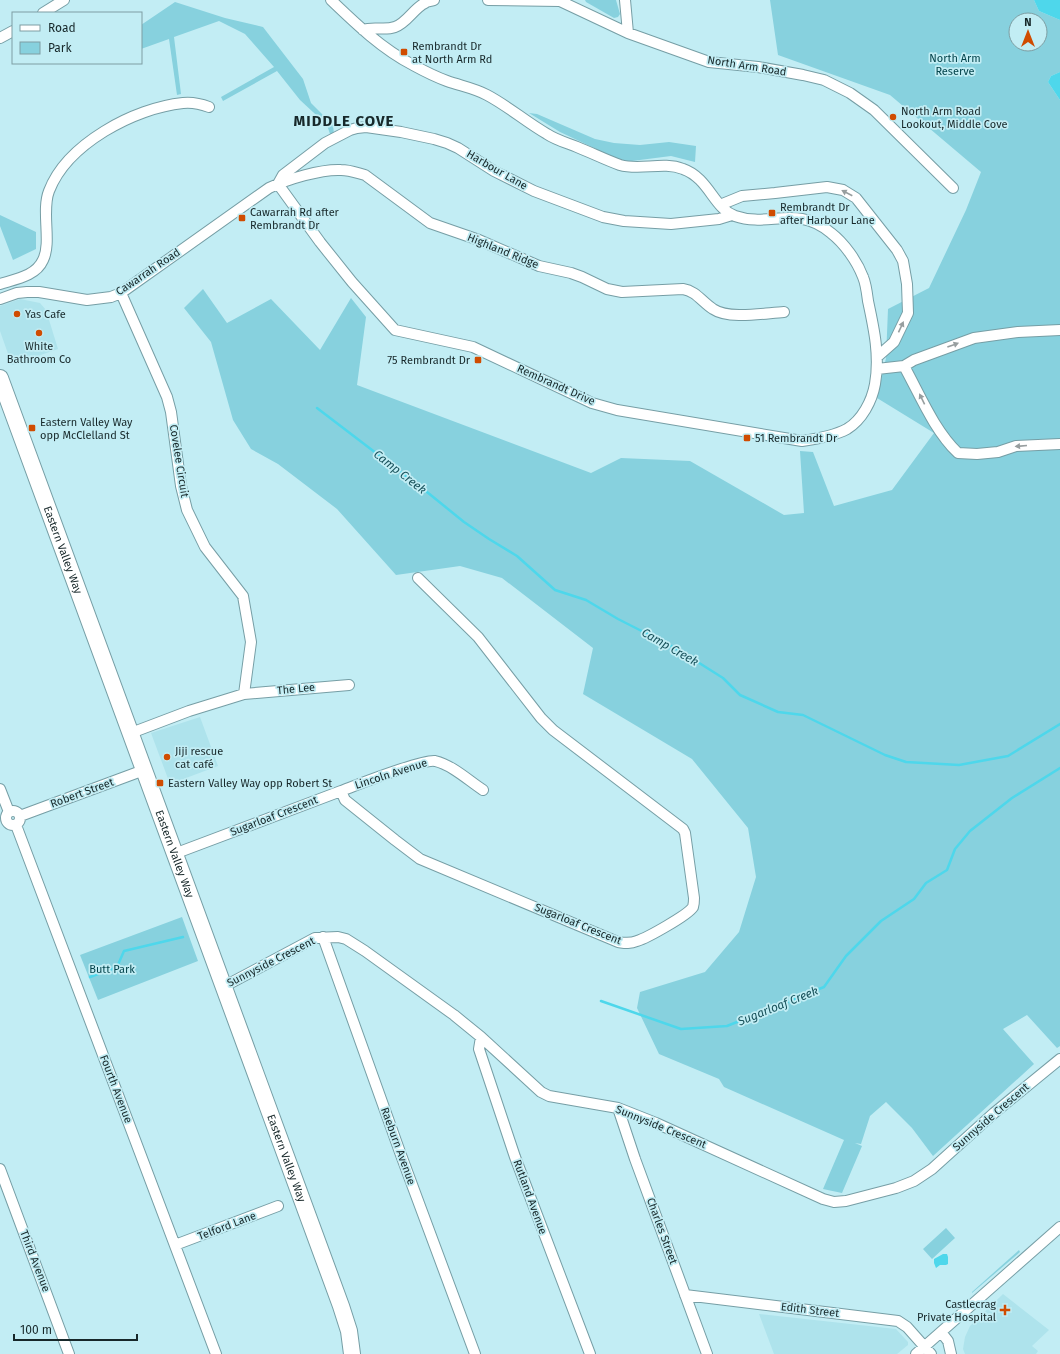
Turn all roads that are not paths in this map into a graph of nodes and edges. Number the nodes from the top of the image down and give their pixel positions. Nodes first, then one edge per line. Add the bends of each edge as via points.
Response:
1 (64, 0) edge
2 (331, 0) edge
3 (434, 0) edge
4 (488, 0) edge
5 (625, 0) edge
6 (562, 1) edge
7 (45, 12) edge
8 (363, 30) junction
9 (12, 31) edge
10 (628, 33) junction
11 (0, 38) edge
12 (209, 107) dead end
13 (278, 184) junction
14 (953, 188) dead end
15 (720, 206) junction
16 (732, 215) junction
17 (0, 284) edge
18 (120, 293) junction
19 (0, 299) edge
20 (784, 312) dead end
21 (1060, 330) edge
22 (877, 358) junction
23 (904, 366) junction
24 (878, 369) junction
25 (0, 379) edge
26 (1060, 444) edge
27 (418, 578) dead end
28 (348, 685) dead end
29 (244, 694) junction
30 (131, 733) junction
31 (144, 770) junction
32 (0, 788) edge
33 (483, 790) dead end
34 (340, 791) junction
35 (5, 819) edge
36 (18, 820) junction
37 (174, 854) junction
38 (324, 937) junction
39 (223, 987) junction
40 (480, 1037) junction
41 (1060, 1059) edge
42 (618, 1108) junction
43 (0, 1169) edge
44 (278, 1206) dead end
45 (1060, 1227) edge
46 (175, 1245) junction
47 (685, 1295) junction
48 (349, 1331) junction
49 (941, 1332) junction
50 (927, 1350) edge
51 (69, 1354) edge
52 (216, 1354) edge
53 (352, 1354) edge
54 (362, 1354) edge
55 (475, 1354) edge
56 (590, 1354) edge
57 (707, 1354) edge
58 (916, 1354) edge
59 (951, 1354) edge

1 - 7 street
2 - 8 street, Rembrandt Drive
3 - 8 street via 424,3 395,27 370,27
4 - 6 street, North Arm Road
5 - 10 street
6 - 10 street, North Arm Road
8 - 15 street, Rembrandt Drive via 412,65 446,81 474,88 548,135 624,166 682,168 705,184
9 - 11 street
10 - 14 street, North Arm Road via 709,62 758,67 824,80 850,93 874,110
12 - 17 street via 198,103 184,103 147,111 97,136 79,150 60,170 48,192 45,205 44,259 35,271
13 - 16 street, Harbour Lane via 283,176 325,143 350,130 366,127 447,143 534,191 603,217 671,224 719,219
13 - 18 street, Cawarrah Road
13 - 20 street, Highland Ridge via 331,170 354,172 374,181 430,223 479,240 539,266 582,277 607,289 622,292 683,288 695,293 721,313
13 - 24 street, Rembrandt Drive via 347,277 395,330 472,348 592,403 617,410 802,441 847,429 863,414 874,392
15 - 16 street, Rembrandt Drive
22 -> 15 street via 894,342 908,313 907,284 903,261 856,198 843,190 827,187 742,196
16 - 22 street, Rembrandt Drive via 744,219 799,217 823,226 832,234 856,263 863,277 874,327
18 - 19 street, Cawarrah Road via 111,297 87,300 27,292
18 - 29 street, Covelee Circuit via 167,397 187,510 205,548 243,596 250,642
23 -> 21 street via 974,338
22 - 24 street, Rembrandt Drive
23 - 24 street
26 -> 23 street via 1016,446 998,452 977,454 958,453 936,425
25 - 30 main road, Eastern Valley Way
27 - 34 street, Sugarloaf Crescent via 478,637 553,730 683,829 694,898 693,906 689,912 672,923 638,941 618,942 420,859 345,800
28 - 29 street, The Lee
29 - 30 street
30 - 31 main road, Eastern Valley Way
31 - 36 street, Robert Street
31 - 37 main road, Eastern Valley Way
32 - 35 street
33 - 34 street, Lincoln Avenue via 454,770 434,761
34 - 37 street, Sugarloaf Crescent
35 - 36 street via 9,824
36 - 46 street, Fourth Avenue
37 - 39 main road, Eastern Valley Way
38 - 39 street, Sunnyside Crescent via 308,942
38 - 40 street, Sunnyside Crescent via 346,939 454,1015
38 - 55 street, Raeburn Avenue
39 - 48 main road, Eastern Valley Way
40 - 42 street, Sunnyside Crescent via 541,1092 549,1096
40 - 56 street, Rutland Avenue via 479,1049 515,1157
41 - 42 street, Sunnyside Crescent via 914,1182 846,1201 822,1199
42 - 47 street, Charles Street
43 - 51 street, Third Avenue
44 - 46 street, Telford Lane
45 - 49 street
46 - 52 street, Fourth Avenue
47 - 50 street, Edith Street via 898,1321 907,1327
47 - 57 street, Charles Street
48 - 53 main road, Eastern Valley Way
48 - 54 main road, Eastern Valley Way
49 - 50 street
49 - 59 street via 948,1341
50 - 58 street

